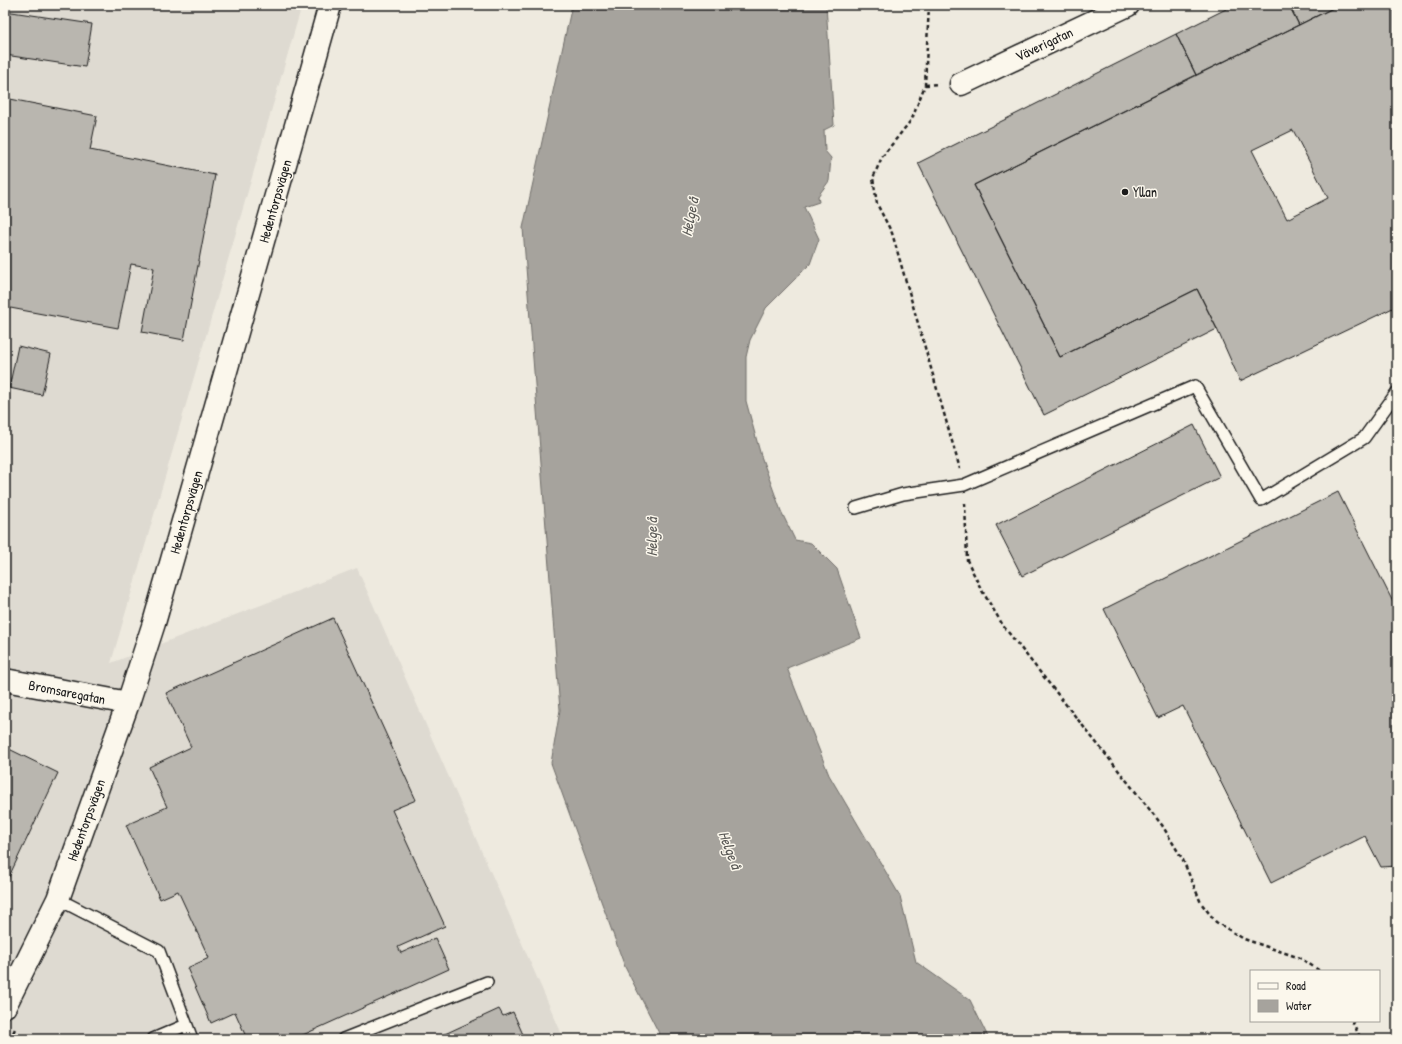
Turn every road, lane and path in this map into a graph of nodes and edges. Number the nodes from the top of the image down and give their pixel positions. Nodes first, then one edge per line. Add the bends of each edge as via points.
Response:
1 (330, 5) edge
2 (929, 5) edge
3 (1128, 5) edge
4 (961, 84) dead end
5 (1397, 392) edge
6 (964, 485) junction
7 (856, 508) dead end
8 (5, 680) edge
9 (128, 703) junction
10 (58, 899) junction
11 (1318, 970) edge
12 (487, 982) dead end
13 (5, 1006) edge
14 (1352, 1022) edge
15 (186, 1025) junction
16 (154, 1039) edge
17 (192, 1039) edge
18 (343, 1039) edge
19 (1361, 1039) edge

1 - 9 street, Hedentorpsvägen via 156,616
2 - 6 path via 925,84 912,119 882,157 873,178 877,204 892,233
3 - 4 street, Väverigatan
5 - 6 lane via 1364,438 1261,500 1195,386
6 - 7 lane via 903,494
6 - 11 path via 967,560 981,589 1004,627 1162,824 1183,860 1201,903 1216,922 1244,939 1300,958
8 - 9 street, Bromsaregatan
9 - 10 street, Hedentorpsvägen
10 - 13 street, Hedentorpsvägen
10 - 15 lane via 159,951
12 - 18 lane
14 - 19 path
15 - 16 lane
15 - 17 lane

